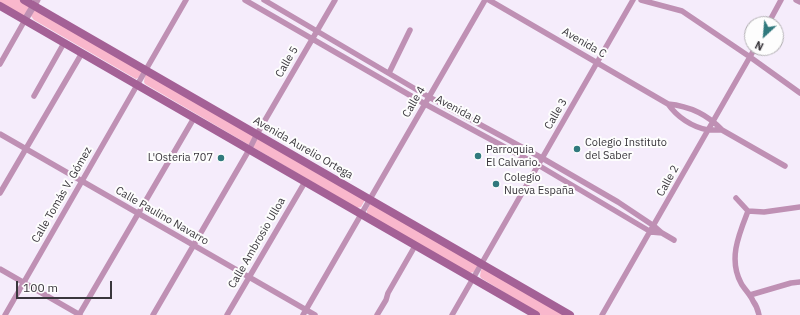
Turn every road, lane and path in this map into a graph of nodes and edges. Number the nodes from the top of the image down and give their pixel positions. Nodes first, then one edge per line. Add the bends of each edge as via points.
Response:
1 (24, 0) edge
2 (186, 0) edge
3 (245, 0) edge
4 (264, 0) edge
5 (335, 0) edge
6 (485, 0) edge
7 (489, 0) edge
8 (632, 0) edge
9 (641, 0) edge
10 (781, 0) edge
11 (796, 0) edge
12 (800, 2) edge
13 (35, 3) edge
14 (0, 6) edge
15 (772, 16) edge
16 (25, 20) junction
17 (410, 30) dead end
18 (317, 31) junction
19 (313, 38) junction
20 (64, 43) junction
21 (82, 53) junction
22 (360, 57) junction
23 (750, 57) junction
24 (597, 62) junction
25 (0, 64) edge
26 (356, 64) junction
27 (146, 70) junction
28 (389, 73) junction
29 (137, 85) junction
30 (800, 93) edge
31 (34, 96) dead end
32 (429, 97) junction
33 (425, 104) junction
34 (668, 104) junction
35 (194, 118) junction
36 (713, 121) junction
37 (708, 130) junction
38 (722, 130) junction
39 (0, 134) edge
40 (257, 134) junction
41 (26, 149) junction
42 (249, 150) junction
43 (542, 158) junction
44 (538, 165) junction
45 (785, 166) dead end
46 (81, 181) junction
47 (304, 182) junction
48 (0, 193) edge
49 (736, 198) dead end
50 (370, 200) junction
51 (800, 207) edge
52 (748, 211) junction
53 (138, 214) junction
54 (361, 214) junction
55 (654, 226) junction
56 (651, 232) junction
57 (662, 233) junction
58 (674, 240) dead end
59 (193, 245) junction
60 (415, 246) junction
61 (482, 264) junction
62 (0, 269) edge
63 (249, 277) junction
64 (473, 279) junction
65 (800, 282) edge
66 (23, 283) junction
67 (750, 295) junction
68 (304, 312) edge
69 (531, 314) edge
70 (5, 315) edge
71 (79, 315) edge
72 (152, 315) edge
73 (227, 315) edge
74 (315, 315) edge
75 (377, 315) edge
76 (452, 315) edge
77 (570, 315) edge
78 (602, 315) edge
79 (759, 315) edge

1 - 13 main road, Avenida Aurelio Ortega
2 - 27 street, Calle Tomás V. Gómez
3 - 19 street, Avenida B
4 - 18 street, Avenida B
5 - 18 street, Calle 5
6 - 32 street, Calle 4
7 - 24 street, Avenida C
8 - 24 street, Calle 3
9 - 23 street via 682,11
10 - 15 street
11 - 12 street
13 - 16 street
13 - 27 main road, Avenida Aurelio Ortega
14 - 16 main road
16 - 20 main road
16 - 25 street
17 - 28 street
18 - 19 street, Calle 5
18 - 22 street, Avenida B
19 - 26 street, Avenida B
19 - 40 street, Calle 5
20 - 21 main road
20 - 31 street
21 - 29 main road
21 - 41 street
22 - 26 street
22 - 28 street, Avenida B
23 - 30 street
23 - 36 street, Calle 2
24 - 34 street, Avenida C
24 - 43 street, Calle 3
26 - 33 street, Avenida B
27 - 29 street, Calle Tomás V. Gómez
27 - 40 main road, Avenida Aurelio Ortega
28 - 32 street, Avenida B
29 - 35 main road
29 - 46 street, Calle Tomás V. Gómez
32 - 33 street, Calle 4
32 - 43 street, Avenida B
33 - 44 street, Avenida B
33 - 50 street, Calle 4
34 - 36 street, Avenida C via 685,106
34 - 37 street, Avenida C via 679,117
35 - 42 main road
35 - 53 street
36 - 37 street, Calle 2
36 - 38 street, Avenida C
37 - 38 street, Avenida C
37 - 55 street, Calle 2
38 - 45 street, Avenida C
39 - 41 street, Calle Paulino Navarro
40 - 42 street, Calle 5
40 - 50 main road, Avenida Aurelio Ortega
41 - 46 street, Calle Paulino Navarro
41 - 48 street
42 - 47 main road
42 - 59 street, Calle 5
43 - 44 street, Calle 3
43 - 55 street, Avenida B
44 - 56 street, Avenida B
44 - 61 street, Calle 3
46 - 53 street, Calle Paulino Navarro
46 - 66 street, Calle Tomás V. Gómez
47 - 54 main road
47 - 63 street, Calle Ambrosio Ulloa
49 - 52 street
50 - 54 street, Calle 4
50 - 61 main road, Avenida Aurelio Ortega
51 - 52 street via 764,212
52 - 67 street via 734,257 735,269
53 - 59 street, Calle Paulino Navarro
53 - 71 street
54 - 60 main road
54 - 68 street, Calle 4
55 - 56 street, Calle 2
55 - 57 street, Avenida B
56 - 57 street, Avenida B
56 - 78 street, Calle 2
57 - 58 street, Avenida B
59 - 63 street, Calle Paulino Navarro
59 - 72 street, Calle 5
60 - 64 main road
60 - 75 street
61 - 64 street, Calle 3
61 - 77 main road, Avenida Aurelio Ortega
62 - 66 street
63 - 68 street, Calle Paulino Navarro
63 - 73 street, Calle Ambrosio Ulloa
64 - 69 main road
64 - 76 street, Calle 3
65 - 67 street via 791,282
66 - 70 street, Calle Tomás V. Gómez
66 - 71 street
67 - 79 street
68 - 74 street, Calle Paulino Navarro

